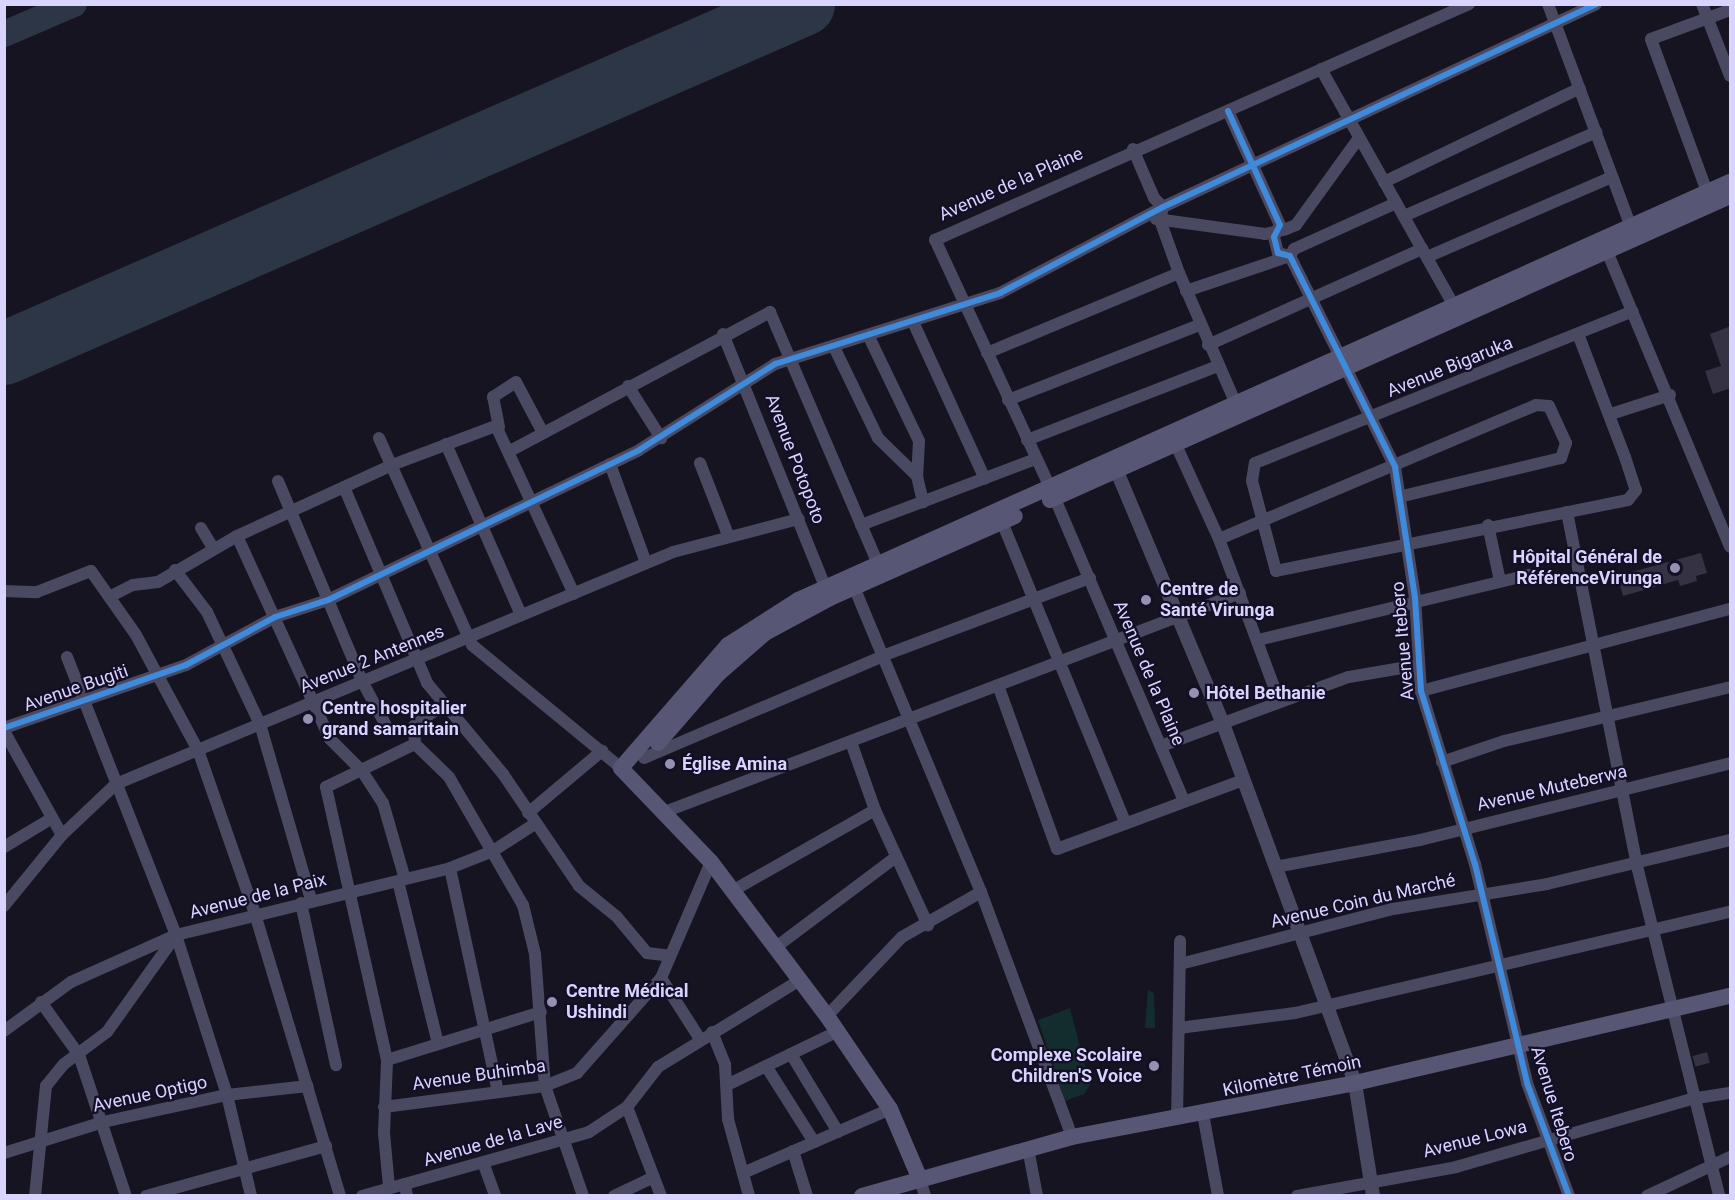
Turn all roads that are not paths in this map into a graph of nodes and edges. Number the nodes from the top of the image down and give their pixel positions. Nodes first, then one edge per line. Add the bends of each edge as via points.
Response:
1 (1469, 4) edge
2 (1548, 4) edge
3 (1596, 4) edge
4 (1702, 4) edge
5 (1731, 10) edge
6 (1708, 19) junction
7 (1556, 24) junction
8 (1322, 69) junction
9 (1731, 76) edge
10 (1580, 88) junction
11 (1228, 111) junction
12 (1351, 124) junction
13 (1596, 132) junction
14 (1359, 138) junction
15 (1133, 149) junction
16 (1254, 167) junction
17 (1612, 177) junction
18 (1384, 182) junction
19 (1731, 182) edge
20 (1731, 196) edge
21 (1710, 199) junction
22 (1396, 203) junction
23 (1163, 207) junction
24 (1404, 216) junction
25 (1155, 219) junction
26 (1282, 230) junction
27 (1633, 233) junction
28 (1604, 244) junction
29 (1292, 253) junction
30 (1425, 253) junction
31 (1179, 273) junction
32 (1186, 291) junction
33 (1310, 299) junction
34 (964, 308) junction
35 (1456, 310) junction
36 (1633, 311) junction
37 (914, 324) junction
38 (1199, 325) junction
39 (723, 334) junction
40 (1578, 334) junction
41 (869, 337) junction
42 (1208, 345) junction
43 (834, 347) junction
44 (987, 353) junction
45 (788, 359) junction
46 (1342, 360) junction
47 (1218, 366) junction
48 (746, 381) junction
49 (628, 386) junction
50 (1670, 395) junction
51 (1008, 400) junction
52 (1237, 407) junction
53 (1611, 414) junction
54 (1372, 418) junction
55 (498, 427) junction
56 (543, 433) junction
57 (379, 438) dead end
58 (662, 438) junction
59 (1027, 440) junction
60 (446, 444) junction
61 (1176, 445) junction
62 (510, 451) junction
63 (1036, 459) junction
64 (700, 463) dead end
65 (610, 464) junction
66 (392, 465) junction
67 (1115, 466) junction
68 (1395, 467) junction
69 (917, 476) junction
70 (985, 479) junction
71 (278, 480) dead end
72 (344, 487) junction
73 (1052, 493) junction
74 (1403, 496) junction
75 (923, 502) junction
76 (534, 504) junction
77 (290, 512) junction
78 (1567, 512) junction
79 (1725, 517) edge
80 (800, 519) junction
81 (1262, 519) junction
82 (1002, 522) junction
83 (861, 525) junction
84 (1488, 525) junction
85 (480, 526) junction
86 (201, 528) dead end
87 (237, 536) junction
88 (728, 536) junction
89 (1219, 538) junction
90 (1408, 543) junction
91 (430, 547) junction
92 (1731, 547) edge
93 (213, 548) junction
94 (646, 563) junction
95 (879, 568) junction
96 (175, 570) junction
97 (379, 573) junction
98 (1529, 575) dead end
99 (1090, 578) junction
100 (1500, 581) junction
101 (854, 587) junction
102 (4, 591) edge
103 (827, 592) junction
104 (1240, 593) junction
105 (574, 594) junction
106 (113, 595) junction
107 (1035, 598) junction
108 (1415, 598) junction
109 (328, 600) junction
110 (1731, 609) edge
111 (521, 615) junction
112 (275, 617) junction
113 (1178, 617) junction
114 (468, 638) junction
115 (1258, 640) junction
116 (1116, 642) junction
117 (1593, 643) junction
118 (224, 647) junction
119 (733, 650) junction
120 (885, 655) junction
121 (67, 657) dead end
122 (417, 660) junction
123 (1060, 664) junction
124 (1419, 665) junction
125 (158, 676) junction
126 (362, 681) junction
127 (1731, 687) edge
128 (999, 688) junction
129 (1421, 691) junction
130 (1279, 700) junction
131 (81, 702) junction
132 (311, 703) junction
133 (444, 704) junction
134 (1606, 716) junction
135 (912, 721) junction
136 (1222, 721) junction
137 (260, 724) junction
138 (4, 729) edge
139 (388, 729) dead end
140 (416, 744) junction
141 (852, 744) junction
142 (1161, 746) junction
143 (198, 750) junction
144 (602, 751) junction
145 (644, 758) junction
146 (1442, 762) junction
147 (1731, 763) edge
148 (362, 771) junction
149 (625, 772) junction
150 (1244, 780) junction
151 (116, 784) junction
152 (1622, 790) junction
153 (1184, 801) junction
154 (875, 810) junction
155 (667, 811) junction
156 (52, 818) junction
157 (530, 819) junction
158 (1126, 824) junction
159 (1465, 827) junction
160 (62, 835) junction
161 (1731, 840) edge
162 (4, 847) edge
163 (493, 851) junction
164 (896, 856) junction
165 (711, 862) junction
166 (1636, 862) junction
167 (1275, 867) junction
168 (450, 868) junction
169 (402, 880) junction
170 (734, 890) junction
171 (347, 891) junction
172 (981, 892) junction
173 (1481, 893) junction
174 (306, 902) junction
175 (4, 906) edge
176 (1731, 912) edge
177 (255, 914) junction
178 (928, 925) junction
179 (1653, 927) junction
180 (176, 935) junction
181 (1300, 935) junction
182 (1180, 941) dead end
183 (776, 947) junction
184 (670, 956) junction
185 (1499, 962) junction
186 (1180, 964) junction
187 (661, 978) junction
188 (800, 980) junction
189 (1731, 996) edge
190 (41, 1002) junction
191 (1325, 1002) junction
192 (1670, 1008) junction
193 (541, 1012) junction
194 (827, 1016) junction
195 (486, 1028) junction
196 (1179, 1028) junction
197 (4, 1031) edge
198 (838, 1031) junction
199 (706, 1035) junction
200 (438, 1044) junction
201 (1520, 1046) junction
202 (790, 1054) junction
203 (79, 1055) junction
204 (387, 1060) junction
205 (336, 1065) dead end
206 (766, 1066) junction
207 (1355, 1083) junction
208 (728, 1085) junction
209 (307, 1086) junction
210 (545, 1086) junction
211 (498, 1092) junction
212 (1731, 1093) edge
213 (227, 1095) junction
214 (1691, 1099) junction
215 (384, 1107) junction
216 (627, 1107) junction
217 (891, 1109) junction
218 (1203, 1114) junction
219 (1177, 1119) junction
220 (103, 1122) junction
221 (838, 1132) junction
222 (1072, 1137) junction
223 (38, 1139) junction
224 (1546, 1140) junction
225 (563, 1142) junction
226 (814, 1142) junction
227 (326, 1146) junction
228 (1028, 1148) junction
229 (793, 1151) junction
230 (4, 1153) edge
231 (1731, 1157) edge
232 (1710, 1163) junction
233 (484, 1165) junction
234 (245, 1168) junction
235 (742, 1173) junction
236 (654, 1177) junction
237 (919, 1177) junction
238 (1370, 1179) junction
239 (389, 1186) junction
240 (406, 1190) edge
241 (35, 1196) edge
242 (126, 1196) edge
243 (146, 1196) edge
244 (251, 1196) edge
245 (340, 1196) edge
246 (362, 1196) edge
247 (495, 1196) edge
248 (583, 1196) edge
249 (614, 1196) edge
250 (661, 1196) edge
251 (749, 1196) edge
252 (807, 1196) edge
253 (862, 1196) edge
254 (925, 1196) edge
255 (1037, 1196) edge
256 (1218, 1196) edge
257 (1297, 1196) edge
258 (1373, 1196) edge
259 (1569, 1196) edge
260 (1647, 1196) edge
261 (1719, 1196) edge

1 - 8 street, Avenue de la Plaine
2 - 7 street
3 - 7 street, Avenue Bugiti
4 - 6 street
5 - 6 street
6 - 9 street
6 - 21 street via 1655,36 1651,42
7 - 10 street
7 - 12 street, Avenue Bugiti
8 - 11 street, Avenue de la Plaine
8 - 12 street
10 - 13 street
10 - 18 street
11 - 15 street, Avenue de la Plaine
11 - 16 street, Avenue Itebero
12 - 14 street
12 - 16 street, Avenue Bugiti
13 - 17 street
13 - 24 street
14 - 18 street
14 - 26 street via 1296,225
15 - 23 street via 1154,198
15 - 34 street, Avenue de la Plaine via 937,237 935,245
16 - 23 street, Avenue Bugiti
16 - 26 street, Avenue Itebero
17 - 27 street
17 - 30 street
18 - 22 street
19 - 21 main road
20 - 21 main road
21 - 27 main road
22 - 24 street
22 - 29 street
23 - 25 street, Avenue Bugiti
24 - 30 street
25 - 26 street via 1265,234
25 - 31 street
25 - 34 street, Avenue Bugiti
26 - 29 street
26 - 29 street, Avenue Itebero via 1274,243 1278,254
27 - 28 main road
28 - 35 main road
28 - 36 street
29 - 32 street
29 - 33 street, Avenue Itebero
30 - 33 street
30 - 35 street
31 - 32 street
31 - 44 street
32 - 38 street
33 - 42 street
33 - 46 street, Avenue Itebero
34 - 37 street, Avenue Bugiti
34 - 44 street, Avenue de la Plaine
35 - 46 main road
36 - 40 street, Avenue Bigaruka
36 - 50 street
37 - 41 street, Avenue Bugiti
37 - 70 street
38 - 42 street
38 - 51 street
39 - 45 street via 770,312
39 - 48 street, Avenue Potopoto
39 - 49 street
40 - 53 street
40 - 54 street, Avenue Bigaruka
41 - 43 street, Avenue Bugiti
41 - 69 street via 919,441
42 - 47 street
43 - 45 street, Avenue Bugiti
43 - 69 street via 878,438
44 - 51 street, Avenue de la Plaine
45 - 48 street, Avenue Bugiti
45 - 83 street
46 - 52 main road
46 - 54 street, Avenue Itebero
47 - 52 street
47 - 59 street
48 - 58 street, Avenue Bugiti
48 - 80 street, Avenue Potopoto
49 - 56 street
49 - 58 street
50 - 53 street
50 - 79 street
51 - 59 street, Avenue de la Plaine
52 - 61 main road
52 - 67 main road
53 - 78 street via 1633,496
54 - 68 street, Avenue Itebero
54 - 81 street, Avenue Bigaruka via 1252,466
55 - 56 street via 492,397 516,382
55 - 60 street
55 - 62 street
56 - 62 street
57 - 66 street
58 - 65 street, Avenue Bugiti
59 - 63 street, Avenue de la Plaine
60 - 66 street
60 - 85 street
61 - 67 main road
61 - 89 street
62 - 76 street
63 - 70 street
63 - 73 street, Avenue de la Plaine
64 - 88 street
65 - 76 street, Avenue Bugiti
65 - 94 street
66 - 72 street
66 - 91 street
67 - 73 main road
67 - 113 street
68 - 74 street, Avenue Itebero
68 - 74 street via 1541,403 1549,406 1566,443 1566,452 1551,462
68 - 81 street
69 - 75 street
70 - 75 street
71 - 77 street
72 - 77 street
72 - 97 street
73 - 82 main road
73 - 95 main road
73 - 99 street, Avenue de la Plaine
74 - 90 street, Avenue Itebero
75 - 83 street
76 - 85 street, Avenue Bugiti
76 - 105 street
77 - 87 street
77 - 109 street
78 - 84 street
78 - 117 street
79 - 92 street
80 - 88 street, Avenue 2 Antennes
80 - 103 street, Avenue Potopoto
81 - 89 street
81 - 90 street, Avenue Bigaruka via 1274,567 1280,573
82 - 95 main road
82 - 107 street
83 - 95 street
84 - 90 street
84 - 100 street
85 - 91 street, Avenue Bugiti
85 - 111 street
86 - 93 street
87 - 93 street
87 - 112 street
88 - 94 street, Avenue 2 Antennes
89 - 104 street
90 - 108 street, Avenue Itebero
91 - 97 street, Avenue Bugiti
91 - 114 street
93 - 96 street
94 - 105 street, Avenue 2 Antennes
95 - 101 main road
95 - 103 main road
96 - 106 street via 158,582 133,585
96 - 118 street via 207,612
97 - 109 street, Avenue Bugiti
97 - 122 street
98 - 100 street
99 - 107 street
99 - 116 street, Avenue de la Plaine
100 - 108 street
101 - 103 main road
101 - 120 street
102 - 106 street via 37,592 86,570
103 - 119 main road
104 - 113 street
104 - 115 street
105 - 111 street, Avenue 2 Antennes
106 - 125 street
107 - 120 street
107 - 123 street
108 - 115 street
108 - 124 street, Avenue Itebero
109 - 112 street, Avenue Bugiti
109 - 126 street
110 - 117 street
111 - 114 street, Avenue 2 Antennes
112 - 118 street, Avenue Bugiti
112 - 132 street
113 - 116 street
113 - 136 street
114 - 122 street, Avenue 2 Antennes
114 - 144 street via 486,658
115 - 130 street
116 - 123 street
116 - 142 street, Avenue de la Plaine
117 - 129 street
117 - 134 street
118 - 125 street, Avenue Bugiti
118 - 137 street
119 - 145 main road
119 - 149 main road
120 - 135 street
120 - 145 street
121 - 131 street
122 - 126 street, Avenue 2 Antennes
122 - 133 street
123 - 128 street
123 - 158 street
124 - 129 street, Avenue Itebero
124 - 130 street via 1369,671
125 - 131 street, Avenue Bugiti
125 - 143 street
126 - 132 street, Avenue 2 Antennes
126 - 139 street
127 - 134 street
128 - 135 street
128 - 158 street via 1057,849
129 - 146 street, Avenue Itebero
130 - 136 street
131 - 138 street, Avenue Bugiti
131 - 151 street
132 - 137 street, Avenue 2 Antennes
132 - 148 street via 338,750
133 - 140 street via 414,726
133 - 157 street via 503,774
134 - 146 street
134 - 152 street
135 - 141 street
135 - 172 street
136 - 142 street
136 - 150 street
137 - 143 street, Avenue 2 Antennes
137 - 174 street
138 - 156 street
140 - 148 street
140 - 163 street via 449,777
141 - 154 street
141 - 155 street
142 - 153 street, Avenue de la Plaine
143 - 151 street, Avenue 2 Antennes
143 - 177 street
144 - 149 street
144 - 157 street, Avenue de la Paix
145 - 149 main road
146 - 159 street, Avenue Itebero
147 - 152 street, Avenue Muteberwa
148 - 169 street via 383,803
148 - 171 street via 326,787
149 - 155 main road
150 - 153 street
150 - 167 street
151 - 160 street, Avenue 2 Antennes
151 - 180 street
152 - 159 street, Avenue Muteberwa
152 - 166 street
153 - 158 street
154 - 164 street
154 - 170 street
155 - 165 main road
156 - 160 street
156 - 162 street
157 - 163 street, Avenue de la Paix
157 - 184 street via 579,886 617,917 644,950
159 - 167 street, Avenue Muteberwa
159 - 173 street, Avenue Itebero
160 - 175 street, Avenue 2 Antennes
161 - 166 street, Avenue Coin du Marché
163 - 168 street, Avenue de la Paix
163 - 193 street via 523,904
164 - 178 street
164 - 183 street
165 - 170 main road
165 - 184 street, Avenue Buhimba
166 - 173 street, Avenue Coin du Marché via 1547,884
166 - 179 street
167 - 181 street
168 - 169 street, Avenue de la Paix
168 - 195 street
169 - 171 street, Avenue de la Paix
169 - 200 street
170 - 183 main road
171 - 174 street, Avenue de la Paix
171 - 204 street
172 - 178 street
172 - 222 street
173 - 181 street, Avenue Coin du Marché
173 - 185 street, Avenue Itebero
174 - 177 street, Avenue de la Paix
174 - 205 street
176 - 179 street
177 - 180 street, Avenue de la Paix
177 - 209 street
178 - 194 street via 887,950
179 - 185 street
179 - 192 street
180 - 190 street, Avenue de la Paix via 106,965
180 - 203 street via 107,1032
180 - 213 street
181 - 186 street, Avenue Coin du Marché
181 - 191 street
182 - 186 street
183 - 188 main road
184 - 187 street, Avenue Buhimba
185 - 191 street
185 - 201 street, Avenue Itebero
186 - 196 street
187 - 199 street
187 - 210 street, Avenue Buhimba via 590,1063
188 - 194 main road
188 - 199 street
189 - 192 main road, Kilomètre Témoin
190 - 197 street, Avenue de la Paix
190 - 203 street
191 - 196 street via 1260,1020
191 - 207 street
192 - 201 main road, Kilomètre Témoin
192 - 214 street
193 - 195 street
193 - 210 street
194 - 198 main road
195 - 200 street
195 - 211 street
196 - 219 street
198 - 202 street
198 - 217 main road
199 - 208 street
199 - 216 street via 648,1076
200 - 204 street
201 - 207 main road, Kilomètre Témoin
201 - 224 street, Avenue Itebero
202 - 206 street
202 - 221 street
203 - 220 street
203 - 223 street via 46,1086
204 - 215 street
206 - 208 street
206 - 226 street
207 - 218 main road, Kilomètre Témoin
207 - 238 street
208 - 235 street via 728,1119
209 - 213 street, Avenue Optigo
209 - 227 street
210 - 211 street, Avenue Buhimba
210 - 225 street
211 - 215 street, Avenue Buhimba
212 - 214 street, Avenue Lowa
213 - 220 street, Avenue Optigo
213 - 234 street
214 - 224 street, Avenue Lowa
214 - 232 street
215 - 239 street
216 - 225 street, Avenue de la Lave
216 - 236 street
217 - 221 street
217 - 237 main road
218 - 219 main road, Kilomètre Témoin
218 - 256 street
219 - 222 main road, Kilomètre Témoin
220 - 223 street, Avenue Optigo
220 - 242 street
221 - 226 street
222 - 228 main road, Kilomètre Témoin
223 - 230 street, Avenue Optigo
223 - 241 street
224 - 238 street, Avenue Lowa via 1454,1167
224 - 259 street, Avenue Itebero
225 - 233 street, Avenue de la Lave
225 - 248 street
226 - 229 street
227 - 234 street
227 - 245 street
228 - 237 main road, Kilomètre Témoin
228 - 255 street
229 - 235 street
229 - 252 street
231 - 232 street
232 - 260 street
232 - 261 street
233 - 240 street, Avenue de la Lave
233 - 247 street
234 - 243 street
234 - 244 street
235 - 251 street
236 - 249 street
236 - 250 street
237 - 253 main road, Kilomètre Témoin
237 - 254 street
238 - 257 street, Avenue Lowa
238 - 258 street
239 - 240 street, Avenue de la Lave
239 - 246 street, Avenue de la Lave

